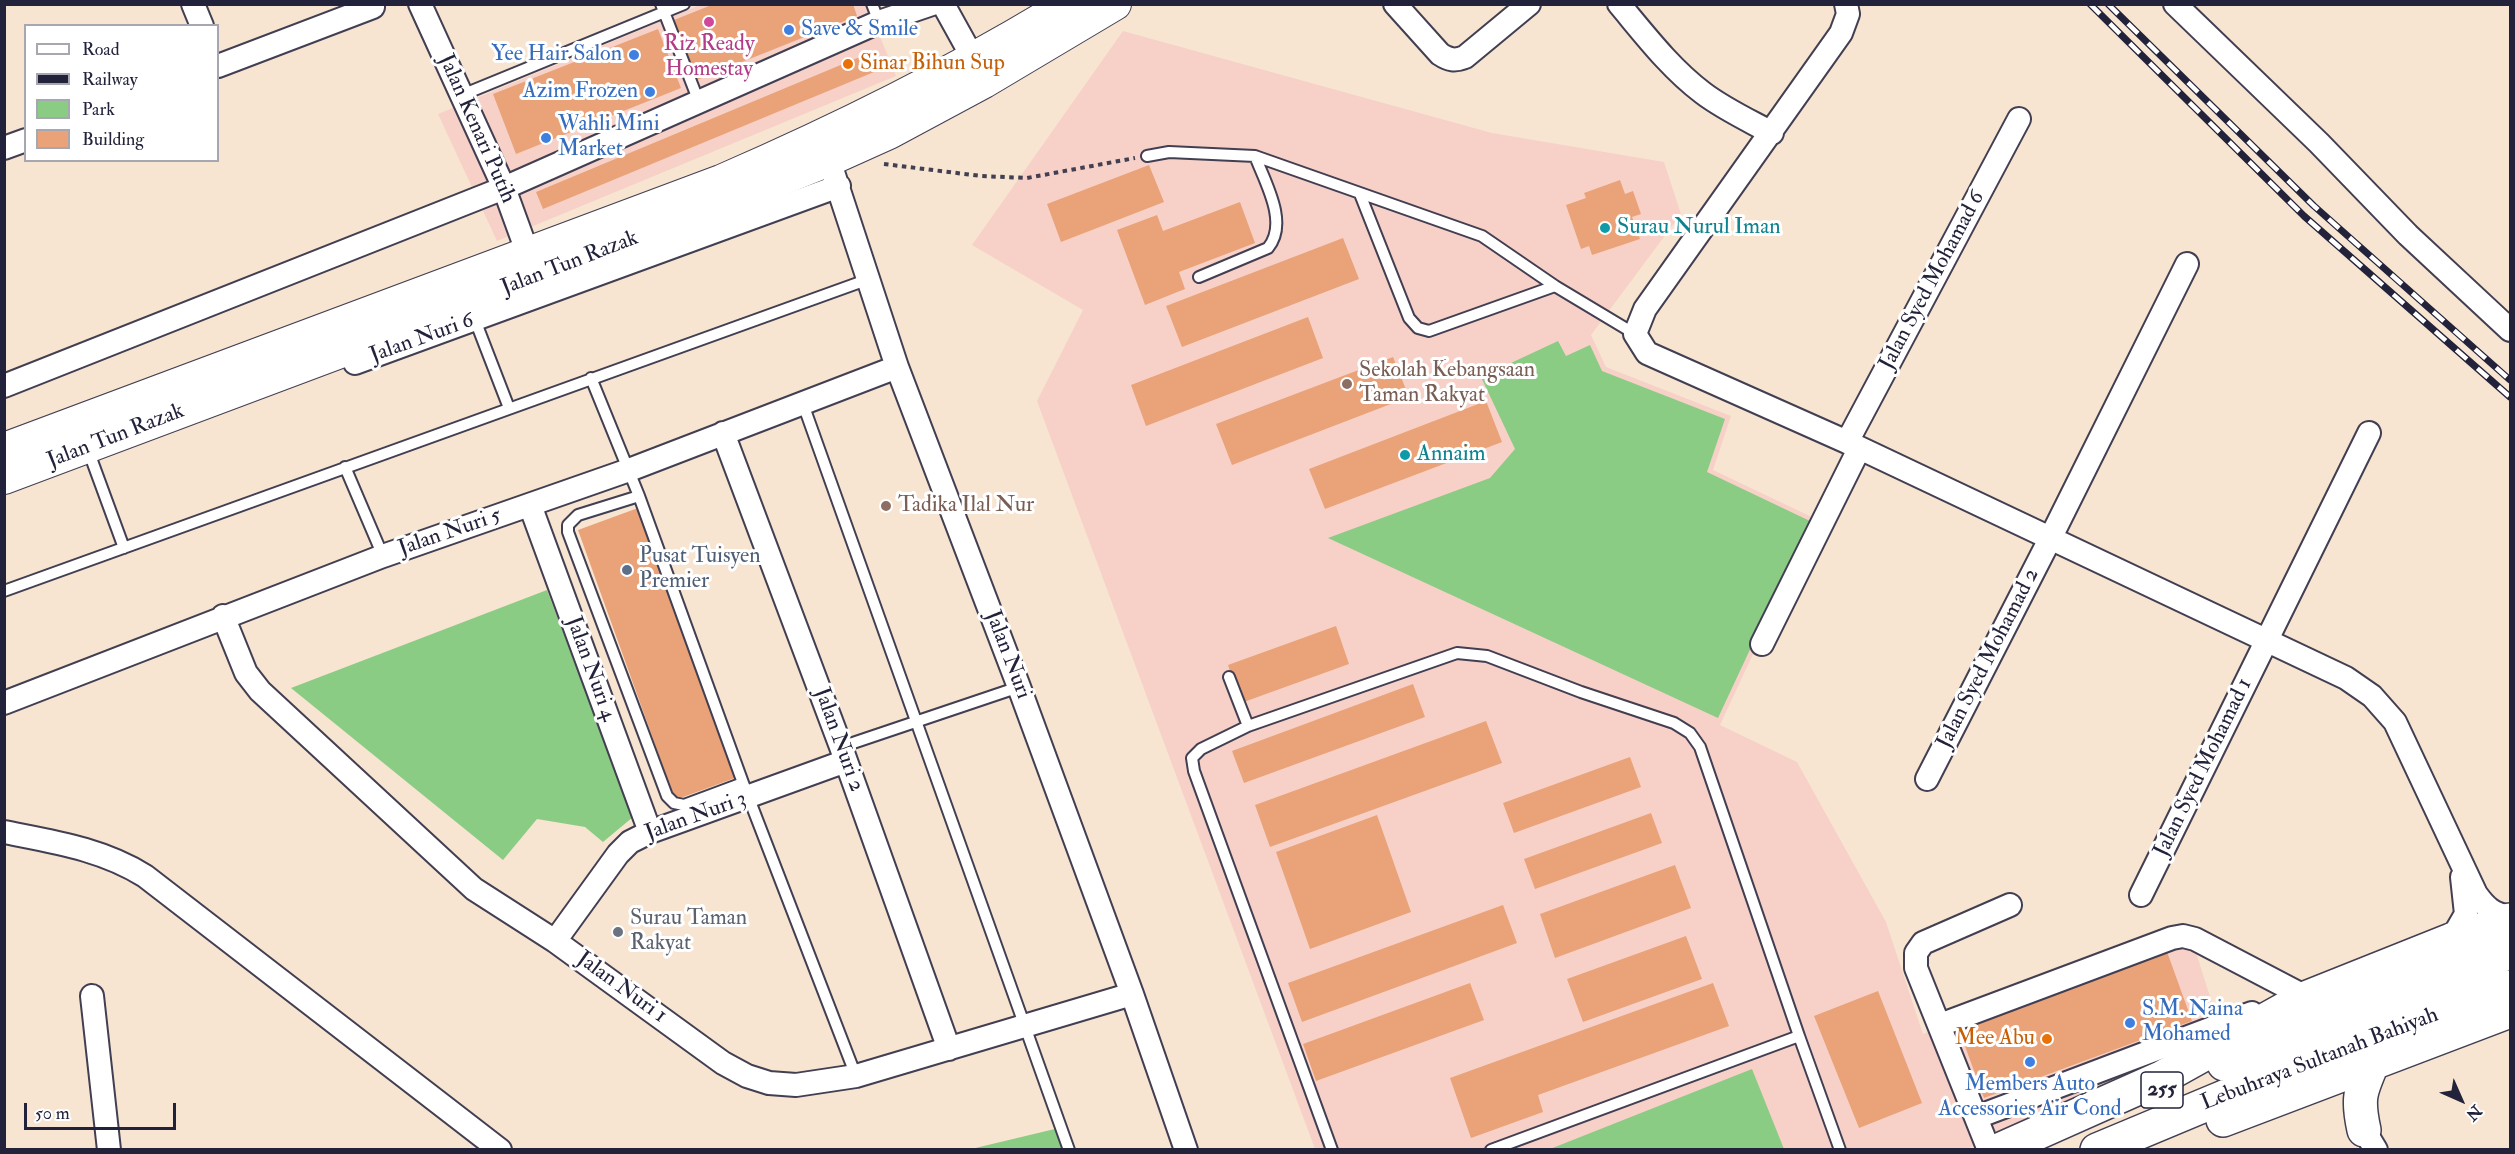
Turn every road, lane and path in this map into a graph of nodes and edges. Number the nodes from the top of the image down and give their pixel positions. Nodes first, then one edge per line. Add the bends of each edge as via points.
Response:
1 (193, 4) edge
2 (420, 4) edge
3 (684, 4) edge
4 (932, 4) edge
5 (943, 4) edge
6 (1067, 4) edge
7 (1115, 4) edge
8 (1395, 4) edge
9 (1529, 4) edge
10 (1619, 4) edge
11 (1846, 4) edge
12 (2175, 4) edge
13 (372, 7) dead end
14 (663, 8) edge
15 (876, 13) edge
16 (201, 24) edge
17 (974, 60) junction
18 (219, 64) edge
19 (462, 95) junction
20 (699, 102) junction
21 (2019, 119) dead end
22 (1772, 133) junction
23 (24, 141) edge
24 (4, 148) edge
25 (1147, 156) joint
26 (1256, 156) junction
27 (876, 165) dead end
28 (834, 173) junction
29 (504, 188) junction
30 (1360, 194) junction
31 (528, 254) junction
32 (2187, 264) dead end
33 (1199, 277) dead end
34 (869, 279) junction
35 (1555, 286) junction
36 (475, 320) junction
37 (2511, 330) edge
38 (1635, 334) junction
39 (897, 368) junction
40 (591, 378) junction
41 (4, 386) edge
42 (803, 404) junction
43 (509, 408) junction
44 (723, 433) junction
45 (2369, 433) dead end
46 (1853, 446) junction
47 (4, 449) edge
48 (91, 458) junction
49 (345, 467) junction
50 (629, 470) junction
51 (4, 478) edge
52 (4, 492) edge
53 (639, 496) junction
54 (530, 505) junction
55 (2050, 539) junction
56 (124, 548) junction
57 (383, 556) junction
58 (4, 591) edge
59 (223, 616) junction
60 (2267, 641) junction
61 (1762, 644) dead end
62 (1229, 677) dead end
63 (1019, 687) junction
64 (4, 703) edge
65 (916, 722) junction
66 (1248, 726) junction
67 (843, 754) junction
68 (1927, 779) dead end
69 (746, 790) junction
70 (4, 832) edge
71 (650, 832) junction
72 (2459, 858) junction
73 (2141, 895) dead end
74 (2010, 905) dead end
75 (2511, 919) edge
76 (2451, 940) junction
77 (555, 941) junction
78 (2511, 952) edge
79 (2511, 987) edge
80 (1132, 994) junction
81 (92, 996) dead end
82 (2511, 1011) edge
83 (1026, 1025) junction
84 (1940, 1026) junction
85 (2307, 1034) junction
86 (1798, 1036) junction
87 (949, 1048) junction
88 (2373, 1062) junction
89 (856, 1076) junction
90 (1977, 1117) junction
91 (2370, 1140) edge
92 (110, 1149) edge
93 (500, 1149) edge
94 (1069, 1149) edge
95 (1186, 1149) edge
96 (1332, 1149) edge
97 (1491, 1149) edge
98 (1840, 1149) edge
99 (1989, 1149) edge
100 (1999, 1149) edge
101 (2022, 1149) edge
102 (2097, 1149) edge
103 (2145, 1149) edge

1 - 16 street
2 - 19 street, Jalan Kenari Putih
3 - 14 lane
4 - 15 street
5 - 17 street
6 - 17 main road, Jalan Tun Razak
7 - 28 main road, Jalan Tun Razak via 889,133
8 - 9 street via 1440,54 1456,60 1465,57
10 - 22 street via 1701,92
11 - 22 street via 1848,14 1841,33
12 - 37 street via 2408,235
13 - 18 street
14 - 19 lane
14 - 20 lane
15 - 20 street
17 - 31 main road, Jalan Tun Razak via 819,138 721,181
19 - 29 street, Jalan Kenari Putih
20 - 29 street
21 - 46 street, Jalan Syed Mohamad 6
22 - 38 street via 1646,309
23 - 24 street
25 - 26 lane via 1169,152
25 - 27 path via 1027,178
26 - 30 lane
26 - 33 lane via 1277,218 1275,239 1268,248
28 - 34 street, Jalan Nuri
28 - 36 street, Jalan Nuri 6
28 - 51 main road, Jalan Tun Razak via 529,281
29 - 31 street, Jalan Kenari Putih
29 - 41 street
30 - 35 lane via 1482,236
30 - 35 lane via 1409,318 1418,328 1429,331
31 - 47 main road, Jalan Tun Razak
32 - 55 street, Jalan Syed Mohamad 2
34 - 39 street, Jalan Nuri
34 - 40 lane
35 - 38 lane
36 - 43 lane
36 - 48 street, Jalan Nuri 6
38 - 46 street via 1647,353
39 - 42 street, Jalan Nuri 5
39 - 63 street, Jalan Nuri
40 - 43 lane
40 - 50 lane
42 - 44 street, Jalan Nuri 5
42 - 65 lane
43 - 49 lane
44 - 50 street, Jalan Nuri 5
44 - 67 street, Jalan Nuri 2
45 - 60 street, Jalan Syed Mohamad 1
46 - 55 street
46 - 61 street, Jalan Syed Mohamad 6
48 - 52 street, Jalan Nuri 6
48 - 56 lane
49 - 56 lane
49 - 57 lane
50 - 53 lane
50 - 54 street, Jalan Nuri 5
53 - 69 lane
53 - 69 lane via 578,515 568,525 568,532 667,796 684,805
54 - 57 street, Jalan Nuri 5
54 - 71 street, Jalan Nuri 4
55 - 60 street
55 - 68 street, Jalan Syed Mohamad 2
56 - 58 lane
57 - 59 street, Jalan Nuri 5
59 - 64 street, Jalan Nuri 5
59 - 77 street, Jalan Nuri 1 via 246,673 260,691 474,889
60 - 72 street via 2346,678 2372,696 2395,722
60 - 73 street, Jalan Syed Mohamad 1
62 - 66 lane
63 - 65 lane
63 - 80 street, Jalan Nuri
65 - 67 lane
65 - 83 lane
66 - 86 lane via 1469,653 1674,723 1690,733 1700,747
66 - 96 lane via 1201,749 1192,758 1194,771
67 - 69 street, Jalan Nuri 3
67 - 87 street, Jalan Nuri 2
69 - 71 street, Jalan Nuri 3
69 - 89 lane
70 - 93 street via 76,846 125,863
71 - 77 street, Jalan Nuri 3 via 630,842 618,854
72 - 75 street via 2484,905 2494,914
72 - 76 street via 2466,914
74 - 84 street via 1923,943 1916,953 1916,968
75 - 76 main road
76 - 85 main road
77 - 89 street, Jalan Nuri 1 via 723,1063 747,1076 796,1085
78 - 85 main road, Lebuhraya Sultanah Bahiyah / 255
79 - 85 main road, Lebuhraya Sultanah Bahiyah / 255
80 - 83 street, Jalan Nuri 1
80 - 95 street, Jalan Nuri
81 - 92 street
82 - 88 main road
83 - 87 street, Jalan Nuri 1
83 - 94 lane
84 - 85 street via 2183,936 2195,939
84 - 90 street
85 - 88 main road
85 - 90 street
85 - 91 main road via 2335,1095
85 - 100 main road via 2163,1077
85 - 101 main road, Lebuhraya Sultanah Bahiyah / 255
85 - 102 main road, Lebuhraya Sultanah Bahiyah / 255
85 - 103 main road
86 - 97 lane
86 - 98 lane
87 - 89 street, Jalan Nuri 1
88 - 91 main road via 2361,1090 2359,1107
90 - 99 street

